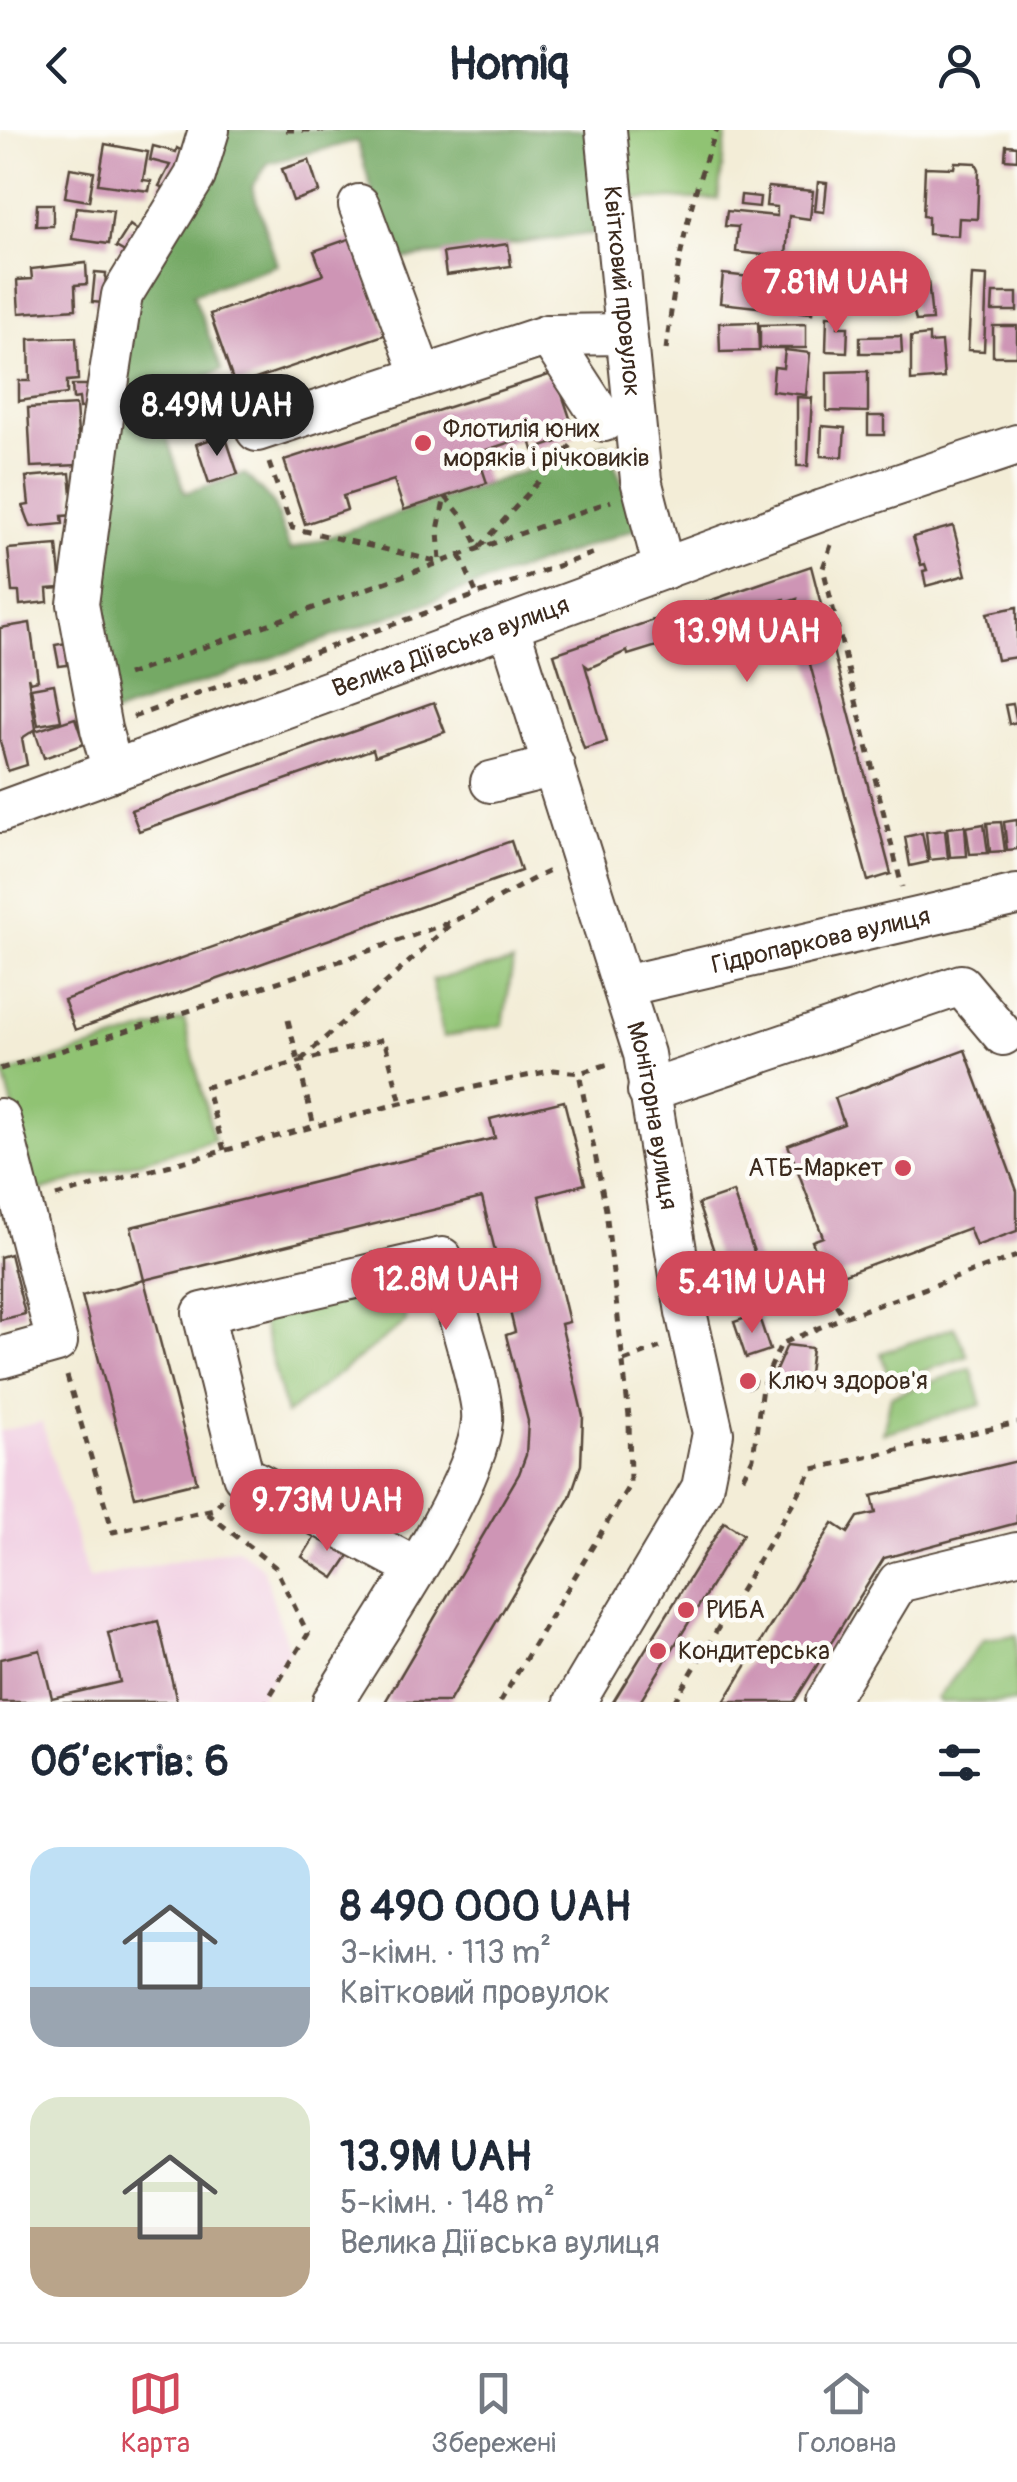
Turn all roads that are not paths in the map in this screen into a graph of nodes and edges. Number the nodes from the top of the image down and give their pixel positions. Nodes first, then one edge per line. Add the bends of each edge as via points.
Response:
1 (208, 130) edge
2 (606, 130) edge
3 (359, 204) dead end
4 (626, 334) junction
5 (548, 335) junction
6 (422, 376) junction
7 (604, 421) road end
8 (257, 431) road end
9 (1017, 445) edge
10 (664, 569) junction
11 (509, 627) junction
12 (114, 770) junction
13 (491, 782) dead end
14 (571, 783) junction
15 (0, 812) edge
16 (1017, 895) edge
17 (624, 986) junction
18 (1002, 1035) dead end
19 (646, 1073) junction
20 (0, 1119) edge
21 (0, 1358) edge
22 (1017, 1553) edge
23 (414, 1567) junction
24 (333, 1702) edge
25 (575, 1702) edge
26 (826, 1702) edge

1 - 12 street via 196,176 122,294 103,418 78,604
2 - 4 street, Квітковий провулок
3 - 6 street
4 - 5 street
4 - 10 street, Квітковий провулок via 644,490
5 - 6 street
5 - 7 street
6 - 8 street
9 - 10 street, Велика Діївська вулиця
10 - 11 street, Велика Діївська вулиця
11 - 12 street, Велика Діївська вулиця
11 - 14 street, Моніторна вулиця
12 - 15 street, Велика Діївська вулиця
13 - 14 street
14 - 17 street, Моніторна вулиця via 583,858
16 - 17 street, Гідропаркова вулиця
17 - 19 street, Моніторна вулиця
18 - 19 street via 961,985
19 - 25 street, Моніторна вулиця via 686,1312 710,1405 711,1462
20 - 21 street via 57,1342
22 - 26 street via 898,1582
23 - 23 street via 475,1463 483,1416 442,1258 203,1313 244,1475
23 - 24 street

